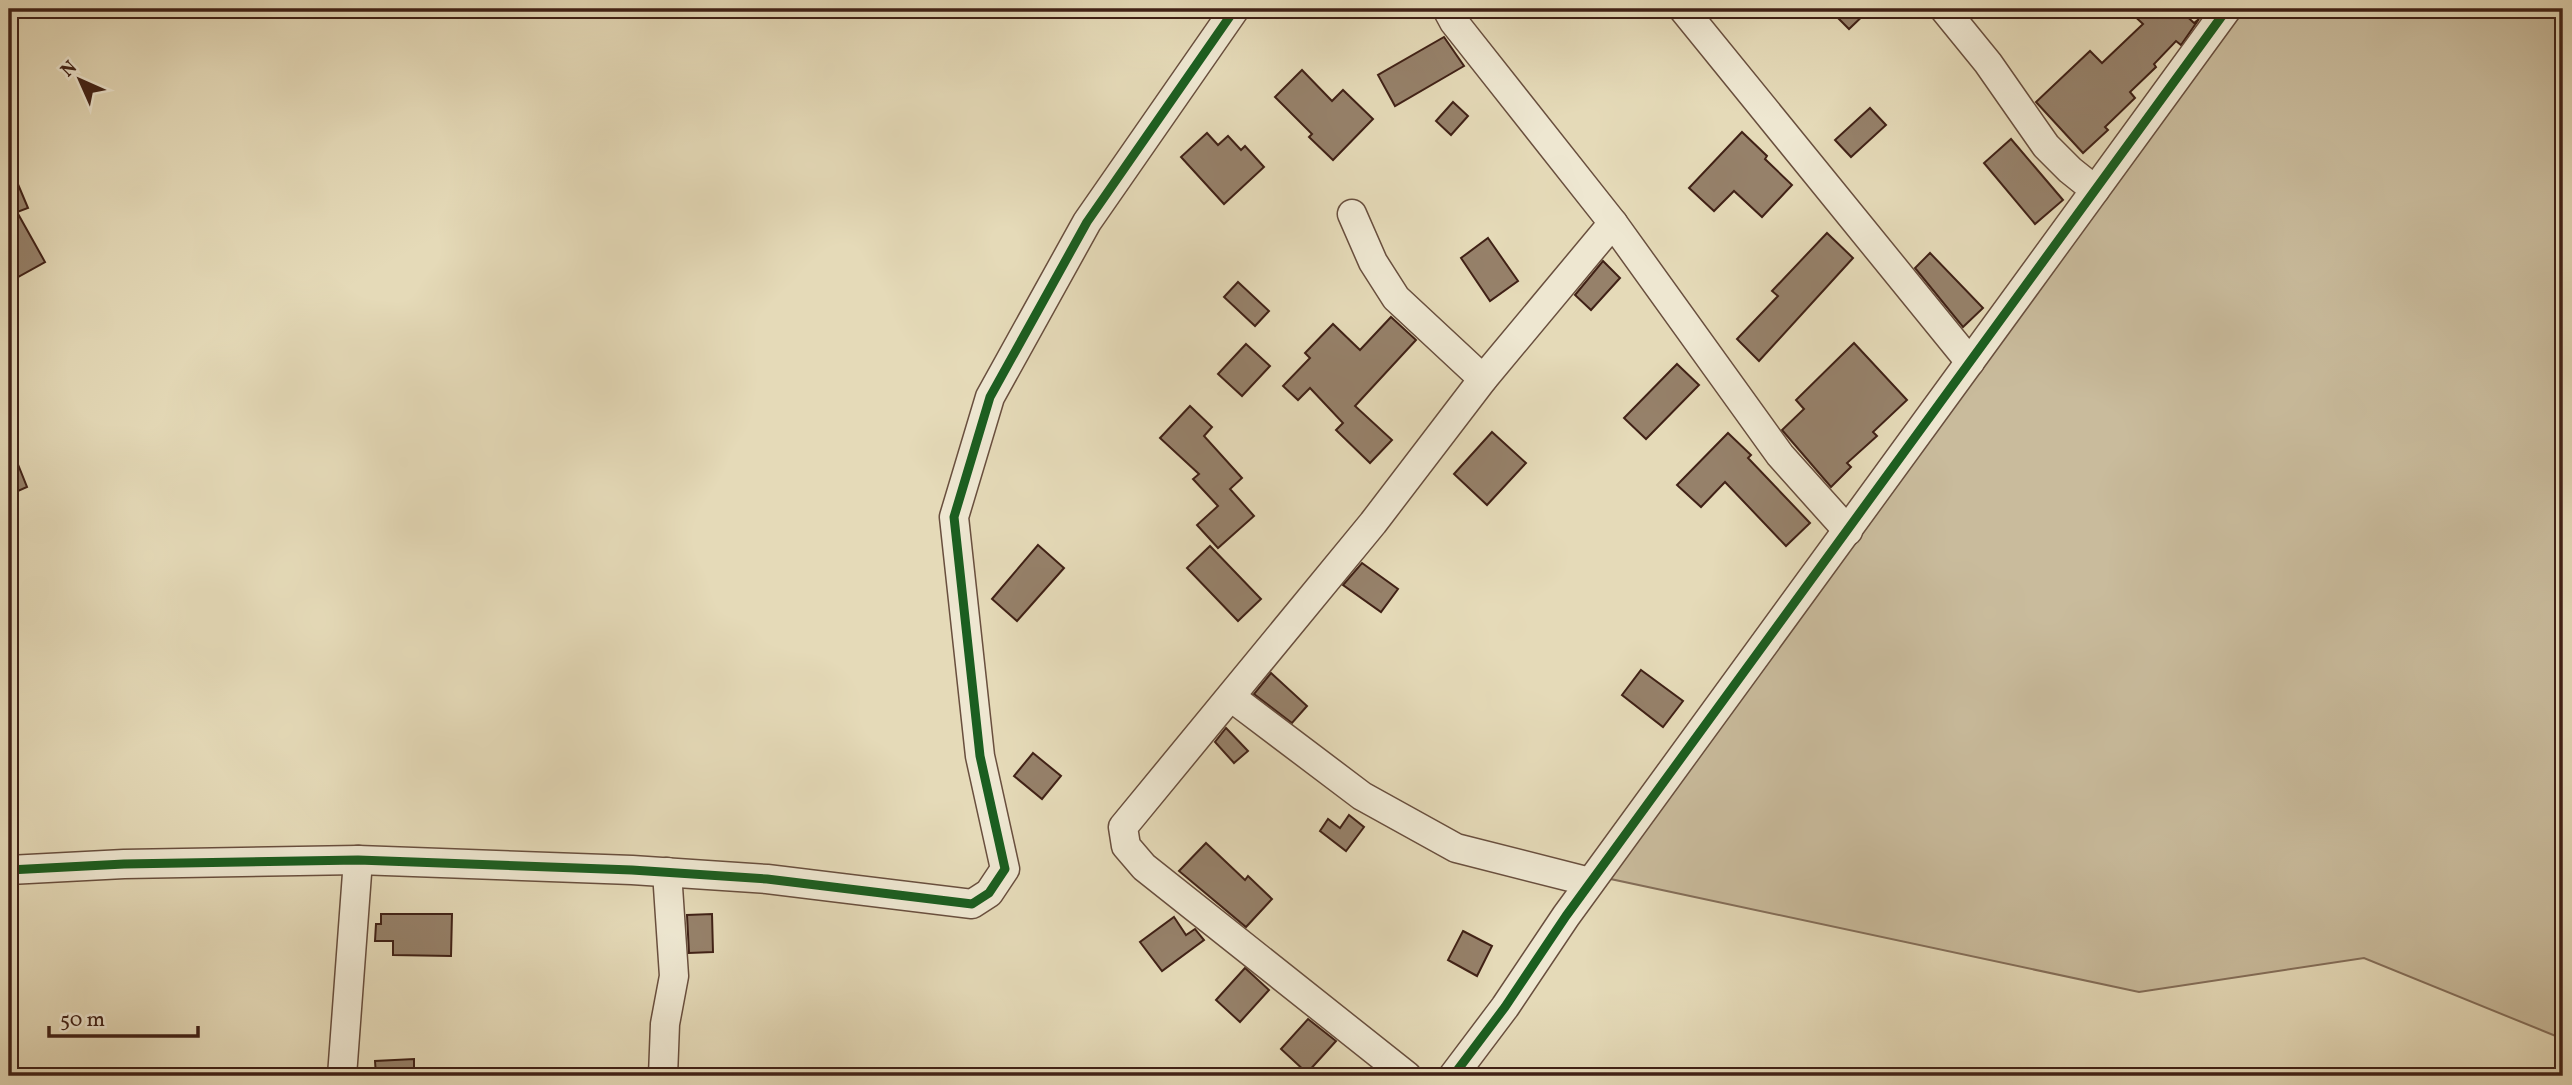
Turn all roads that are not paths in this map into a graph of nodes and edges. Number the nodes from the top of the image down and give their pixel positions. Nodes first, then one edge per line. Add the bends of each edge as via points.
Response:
1 (1235, 9) edge
2 (1447, 9) edge
3 (1683, 9) edge
4 (1944, 9) edge
5 (2225, 10) edge
6 (2095, 190) junction
7 (1352, 214) dead end
8 (1613, 223) junction
9 (1970, 362) junction
10 (1483, 379) junction
11 (1848, 531) junction
12 (1231, 697) junction
13 (358, 860) junction
14 (9, 870) edge
15 (667, 872) junction
16 (1590, 882) junction
17 (342, 1076) edge
18 (663, 1076) edge
19 (1407, 1076) edge
20 (1453, 1076) edge

1 - 15 street via 1087,222 989,397 954,517 980,756 1004,869 989,893 972,904
2 - 8 street
3 - 9 street
4 - 6 street via 2046,146
5 - 6 street
6 - 9 street
7 - 10 street via 1373,262 1396,298
8 - 10 street
8 - 11 street via 1780,455
9 - 11 street
10 - 12 street
11 - 16 street
12 - 16 street via 1362,796 1457,848
12 - 19 street via 1124,827 1125,846 1144,867
13 - 14 street
13 - 15 street
13 - 17 street
15 - 18 street via 674,975 665,1024
16 - 20 street

